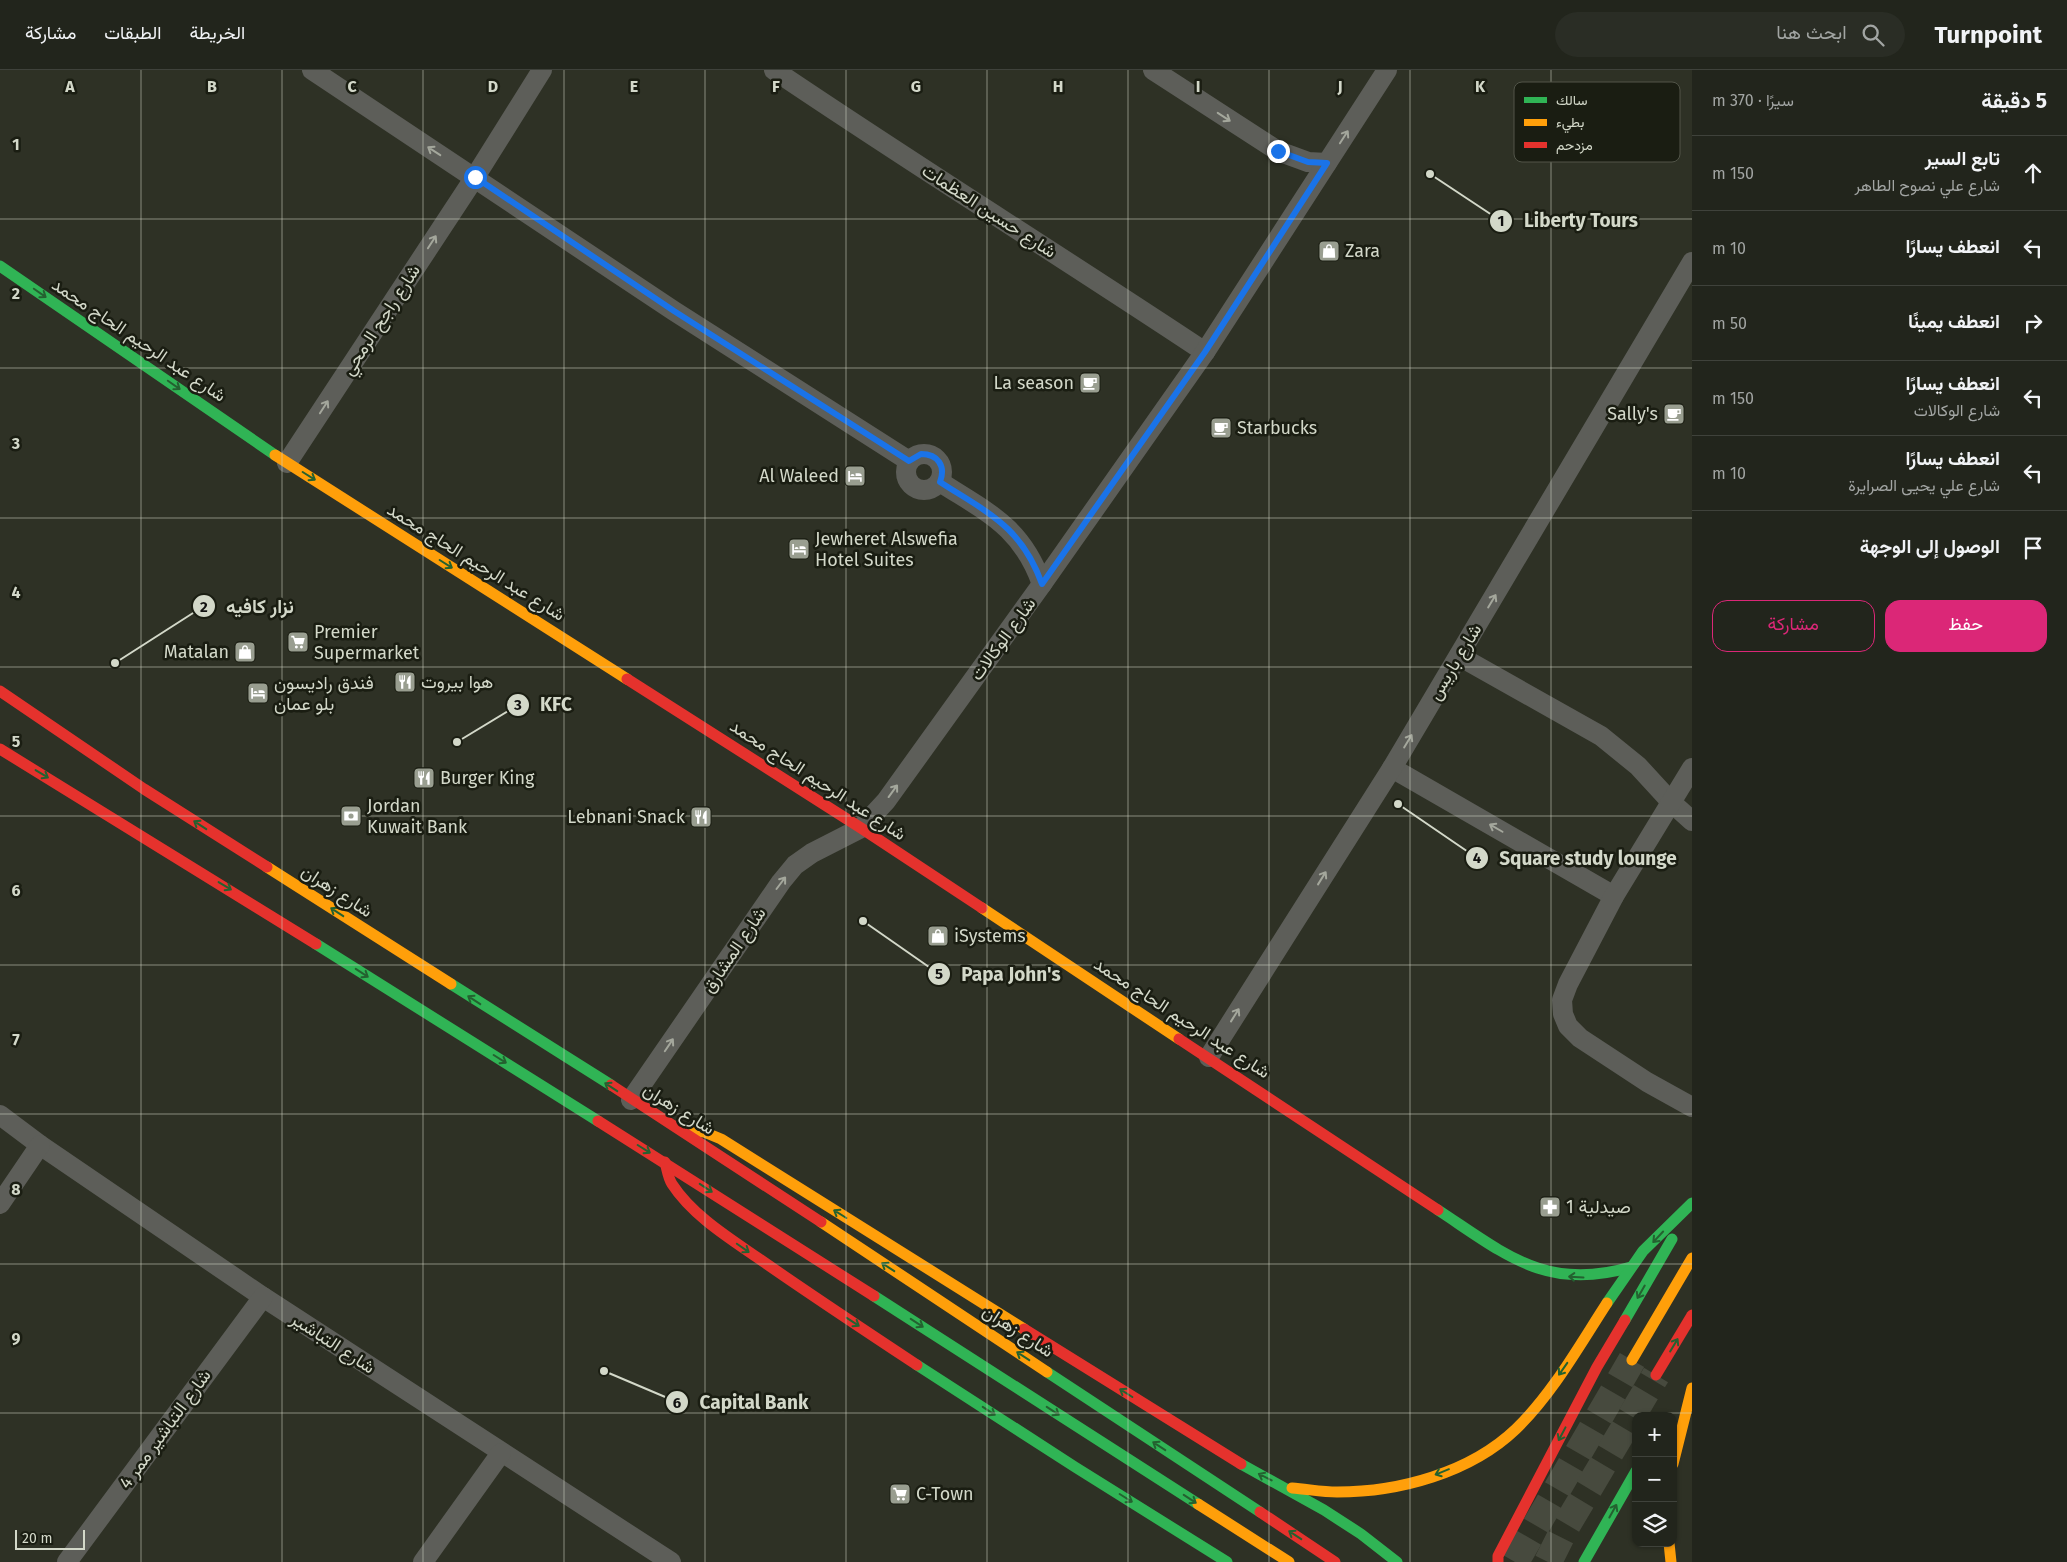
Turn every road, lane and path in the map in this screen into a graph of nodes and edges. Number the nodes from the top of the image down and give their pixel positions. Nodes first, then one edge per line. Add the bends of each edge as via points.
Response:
1 (312, 70) edge
2 (542, 70) edge
3 (774, 70) edge
4 (1153, 70) edge
5 (1387, 70) edge
6 (1327, 163) junction
7 (475, 177) junction
8 (1692, 262) edge
9 (0, 266) edge
10 (1205, 352) junction
11 (287, 463) junction
12 (1042, 584) junction
13 (1459, 656) junction
14 (0, 691) edge
15 (0, 749) edge
16 (1392, 768) junction
17 (1692, 768) edge
18 (1672, 803) junction
19 (1692, 820) edge
20 (862, 828) junction
21 (1614, 896) junction
22 (1209, 1057) junction
23 (631, 1100) junction
24 (1692, 1107) edge
25 (0, 1115) edge
26 (683, 1131) junction
27 (40, 1145) junction
28 (665, 1162) junction
29 (0, 1204) edge
30 (1692, 1204) edge
31 (1692, 1258) edge
32 (1631, 1267) junction
33 (263, 1297) junction
34 (1692, 1315) edge
35 (1632, 1360) tunnel mouth
36 (1656, 1375) tunnel mouth
37 (1692, 1375) edge
38 (1692, 1388) edge
39 (1679, 1396) dead end
40 (501, 1453) junction
41 (1675, 1457) edge
42 (1632, 1478) edge
43 (1286, 1487) junction
44 (1669, 1547) edge
45 (1210, 1552) junction
46 (67, 1562) edge
47 (424, 1562) edge
48 (671, 1562) edge
49 (1221, 1562) edge
50 (1227, 1562) edge
51 (1289, 1562) edge
52 (1335, 1562) edge
53 (1397, 1562) edge
54 (1498, 1562) edge
55 (1584, 1562) edge
56 (1671, 1562) edge

7 -> 1 street
2 - 7 street, شارع راجح الرمحي
3 - 10 street, شارع حسين العظمات
4 -> 6 street via 1278,151 1302,160
6 -> 5 street, شارع الوكالات
6 - 10 street, شارع الوكالات
11 -> 7 street, شارع راجح الرمحي
7 - 12 street via 674,311 909,461 921,454 935,456 942,468 940,482 1013,533 1036,565
13 -> 8 street, شارع باريس
9 -> 11 main road, شارع عبد الرحيم الحاج محمد
10 - 12 street, شارع الوكالات
11 -> 20 main road, شارع عبد الرحيم الحاج محمد
20 -> 12 street, شارع الوكالات via 886,801
16 -> 13 street, شارع باريس
13 - 18 street via 1601,736 1638,766
23 -> 14 main road, شارع زهران via 144,789
15 -> 28 main road via 241,895
21 -> 16 street
22 -> 16 street, شارع باريس
17 - 18 street
18 - 19 street
18 - 21 street
20 - 22 main road, شارع عبد الرحيم الحاج محمد
23 -> 20 street, شارع المشارق via 795,865
21 - 24 street via 1568,984 1562,1000 1563,1014 1568,1026 1580,1038
32 -> 22 main road, شارع عبد الرحيم الحاج محمد via 1586,1277 1539,1271 1509,1257
23 - 26 main road, شارع زهران
25 - 27 street, شارع التباشير
43 -> 26 main road via 1244,1466 718,1137 696,1129
52 -> 26 main road, شارع زهران
27 - 29 street
27 - 33 street, شارع التباشير
28 -> 45 main road via 671,1182 683,1198 738,1244 812,1296
28 -> 51 main road
30 -> 32 main road via 1672,1221
30 -> 54 main road via 1597,1367 1498,1556
31 - 35 main road
32 -> 43 main road via 1545,1394 1516,1430 1492,1449 1428,1478 1387,1487 1337,1492
33 - 40 street, شارع التباشير
33 - 46 street, شارع التباشير ممر 4
36 -> 34 main road
37 - 39 main road
38 - 41 main road
40 - 47 street
40 - 48 street, شارع التباشير
55 -> 42 main road
43 - 53 main road via 1365,1536
44 - 56 main road
45 - 49 main road
45 - 50 main road

